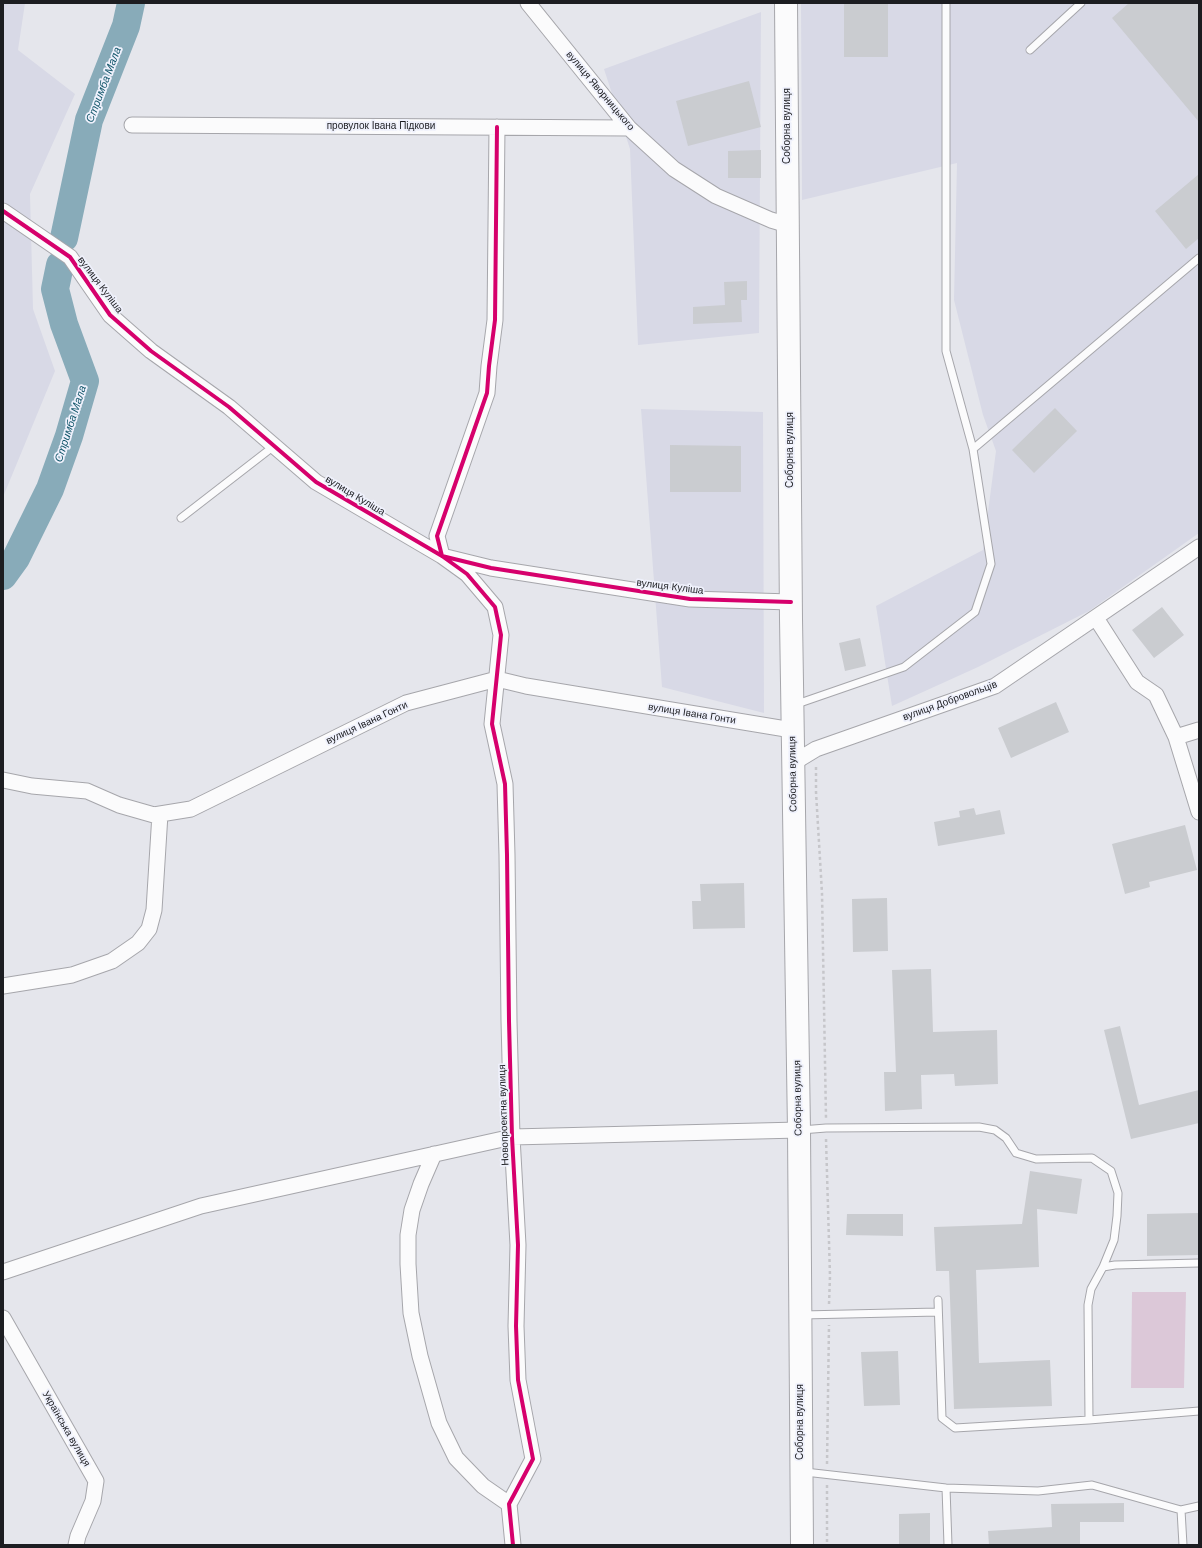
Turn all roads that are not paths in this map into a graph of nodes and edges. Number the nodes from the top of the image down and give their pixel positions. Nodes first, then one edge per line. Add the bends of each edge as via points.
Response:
1 (528, 3) edge
2 (786, 3) edge
3 (946, 3) edge
4 (1081, 3) edge
5 (1030, 50) dead end
6 (132, 125) dead end
7 (497, 127) junction
8 (629, 128) junction
9 (3, 211) edge
10 (788, 225) junction
11 (1199, 258) edge
12 (274, 446) junction
13 (973, 449) junction
14 (181, 518) dead end
15 (1199, 547) edge
16 (442, 556) junction
17 (791, 602) junction
18 (1096, 618) junction
19 (498, 679) junction
20 (792, 706) junction
21 (792, 730) junction
22 (1199, 730) edge
23 (1176, 736) junction
24 (793, 763) junction
25 (3, 780) edge
26 (1199, 812) edge
27 (160, 814) junction
28 (3, 986) edge
29 (799, 1130) junction
30 (512, 1137) junction
31 (434, 1154) junction
32 (1199, 1263) edge
33 (1103, 1267) junction
34 (3, 1272) edge
35 (938, 1300) dead end
36 (938, 1312) junction
37 (800, 1315) junction
38 (3, 1318) edge
39 (1199, 1411) edge
40 (1089, 1420) junction
41 (800, 1472) junction
42 (946, 1488) junction
43 (509, 1504) junction
44 (1199, 1506) edge
45 (1181, 1510) junction
46 (76, 1545) edge
47 (513, 1545) edge
48 (802, 1545) edge
49 (948, 1545) edge
50 (1183, 1545) edge

1 - 8 street, вулиця Яворницького
2 - 10 main road, Соборна вулиця
3 - 13 lane via 946,351
4 - 5 lane
6 - 7 street, провулок Івана Підкови
7 - 8 street, провулок Івана Підкови
7 - 16 street via 495,320 487,393 437,536
8 - 10 street, вулиця Яворницького via 674,169 716,196
9 - 12 street, вулиця Куліша via 70,257 110,314 151,351 229,407
10 - 17 main road, Соборна вулиця
11 - 13 lane
12 - 14 lane
12 - 16 street, вулиця Куліша via 316,482
13 - 20 lane via 991,564 975,612 904,667
15 - 18 street, вулиця Добровольців
16 - 17 street, вулиця Куліша via 491,568 690,599
16 - 19 street, Новопроектна вулиця via 467,574 495,607 501,635
17 - 20 main road, Соборна вулиця
18 - 23 street via 1137,682 1156,695
18 - 24 street, вулиця Добровольців via 994,686 816,748
19 - 21 street, вулиця Івана Гонти via 526,686
19 - 27 street, вулиця Івана Гонти via 406,703 191,808
19 - 30 street, Новопроектна вулиця via 492,724 504,784
20 - 21 main road, Соборна вулиця
21 - 24 main road, Соборна вулиця
22 - 23 street
23 - 26 street
24 - 29 main road, Соборна вулиця
25 - 27 street, вулиця Івана Гонти via 32,786 87,791 119,805 154,815
27 - 28 street via 154,910 149,929 138,943 112,961 72,975
29 - 30 street
29 - 33 lane via 979,1126 995,1130 1006,1138 1016,1153 1036,1159 1092,1158 1111,1171 1118,1193 1114,1240
29 - 37 main road, Соборна вулиця
30 - 31 street
30 - 43 street, Новопроектна вулиця via 518,1245 518,1380 533,1459
31 - 34 street via 201,1206
31 - 43 street via 412,1210 408,1235 411,1313 418,1348 439,1423 456,1458 483,1486
32 - 33 lane
33 - 40 lane via 1091,1289 1088,1305
35 - 36 lane
36 - 37 lane
36 - 40 lane via 942,1418 955,1428
37 - 41 main road, Соборна вулиця
38 - 46 street, Українська вулиця via 96,1481 93,1501
39 - 40 lane
41 - 42 lane
41 - 48 main road, Соборна вулиця
42 - 45 lane via 1038,1491 1092,1485
42 - 49 lane
43 - 47 street
44 - 45 lane
45 - 50 lane

